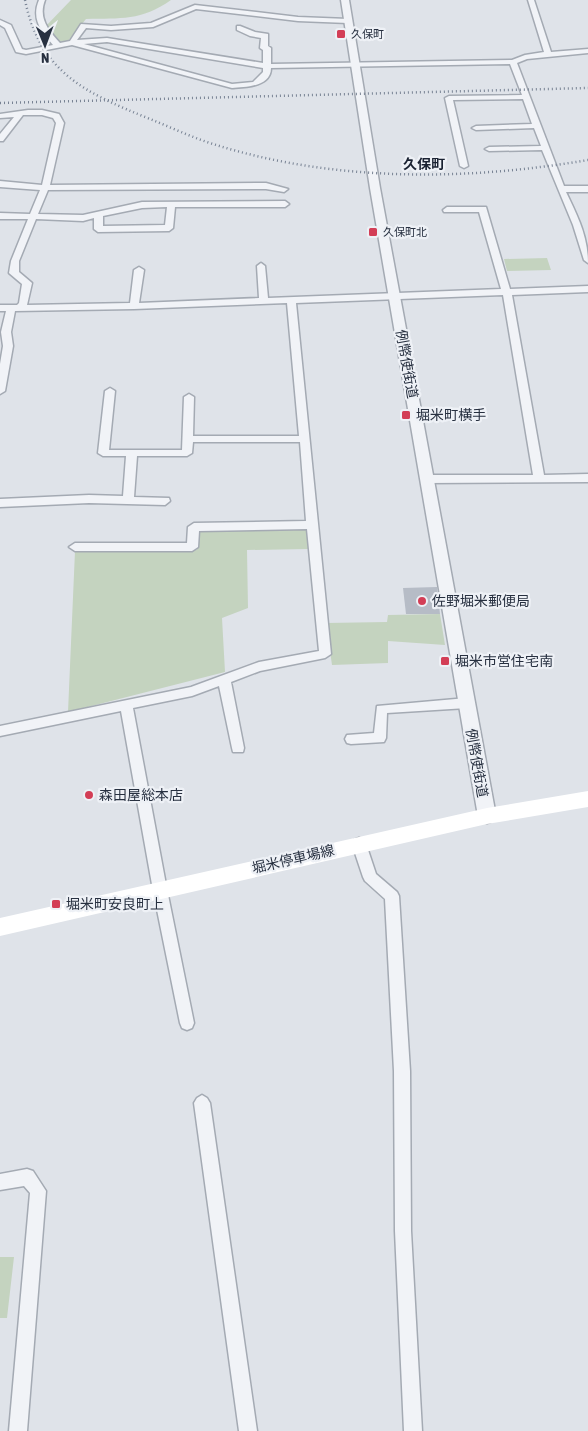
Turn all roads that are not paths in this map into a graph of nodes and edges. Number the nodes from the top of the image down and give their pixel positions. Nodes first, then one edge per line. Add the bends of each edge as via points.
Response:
1 (42, 0) edge
2 (345, 0) edge
3 (531, 0) edge
4 (348, 21) junction
5 (0, 22) edge
6 (240, 28) dead end
7 (72, 42) junction
8 (58, 46) junction
9 (588, 51) edge
10 (548, 54) junction
11 (514, 62) junction
12 (355, 65) junction
13 (268, 66) junction
14 (526, 96) junction
15 (20, 114) junction
16 (0, 116) edge
17 (538, 126) junction
18 (476, 128) dead end
19 (0, 139) edge
20 (546, 148) junction
21 (488, 149) dead end
22 (464, 166) dead end
23 (0, 184) edge
24 (45, 188) junction
25 (284, 189) dead end
26 (588, 189) edge
27 (561, 190) junction
28 (285, 204) dead end
29 (171, 205) junction
30 (447, 210) dead end
31 (99, 215) junction
32 (0, 216) edge
33 (32, 216) junction
34 (588, 260) edge
35 (261, 266) dead end
36 (140, 270) dead end
37 (588, 289) edge
38 (507, 292) junction
39 (394, 295) junction
40 (291, 300) junction
41 (264, 301) junction
42 (134, 306) junction
43 (0, 308) edge
44 (16, 308) junction
45 (0, 391) edge
46 (110, 391) dead end
47 (189, 397) dead end
48 (188, 439) junction
49 (304, 439) junction
50 (132, 454) junction
51 (539, 478) junction
52 (588, 478) edge
53 (427, 479) junction
54 (128, 500) junction
55 (165, 501) dead end
56 (0, 503) edge
57 (312, 525) junction
58 (75, 547) dead end
59 (224, 679) junction
60 (467, 703) junction
61 (126, 704) junction
62 (0, 731) edge
63 (351, 739) dead end
64 (238, 748) dead end
65 (588, 799) edge
66 (486, 816) junction
67 (359, 844) junction
68 (160, 890) junction
69 (0, 927) edge
70 (187, 1023) dead end
71 (202, 1103) dead end
72 (0, 1182) edge
73 (18, 1431) edge
74 (248, 1431) edge
75 (413, 1431) edge

1 - 8 street via 37,14 40,25
2 - 4 street, 例幣使街道
3 - 10 street
4 - 7 street via 298,19 239,8 195,7 154,25 84,26
4 - 12 street, 例幣使街道
5 - 8 street via 8,27 19,50 26,52
6 - 13 street via 265,36
7 - 8 street
7 - 13 street via 107,40
7 - 13 street via 232,86 255,84 267,73
9 - 10 street
10 - 11 street
11 - 12 street
11 - 14 street
12 - 13 street
12 - 39 street, 例幣使街道
14 - 17 street
14 - 22 street via 449,98
15 - 16 street
15 - 19 street
15 - 24 street via 48,113 56,116 60,123
17 - 18 street
17 - 20 street
20 - 21 street
20 - 27 street
23 - 24 street
24 - 25 street via 266,186
24 - 33 street
26 - 27 street
27 - 34 street
28 - 29 street
29 - 31 street via 142,205
29 - 31 street via 169,228 98,229
30 - 38 street via 483,209
31 - 33 street via 83,218
32 - 33 street
33 - 44 street via 16,260 14,273 28,283 23,304
35 - 41 street
36 - 42 street
37 - 38 street
38 - 39 street
38 - 51 street
39 - 40 street
39 - 53 street, 例幣使街道
40 - 41 street
40 - 49 street
41 - 42 street
42 - 44 street
43 - 44 street
44 - 45 street via 6,332 8,346
46 - 50 street via 103,453
47 - 48 street
48 - 49 street
48 - 50 street via 186,453
49 - 57 street
50 - 54 street
51 - 52 street
51 - 53 street
53 - 60 street, 例幣使街道
54 - 55 street
54 - 56 street
57 - 58 street via 194,528 192,547
57 - 59 street via 325,654 259,667
59 - 61 street via 192,691
59 - 64 street
60 - 63 street via 381,709 380,738
60 - 66 street, 例幣使街道
61 - 62 street
61 - 68 street
65 - 66 main road, 堀米停車場線
66 - 67 main road, 堀米停車場線
67 - 68 main road, 堀米停車場線
67 - 75 street via 370,877 392,896 402,1071 403,1231
68 - 69 main road, 堀米停車場線
68 - 70 street
71 - 74 street
72 - 73 street via 27,1177 38,1191

